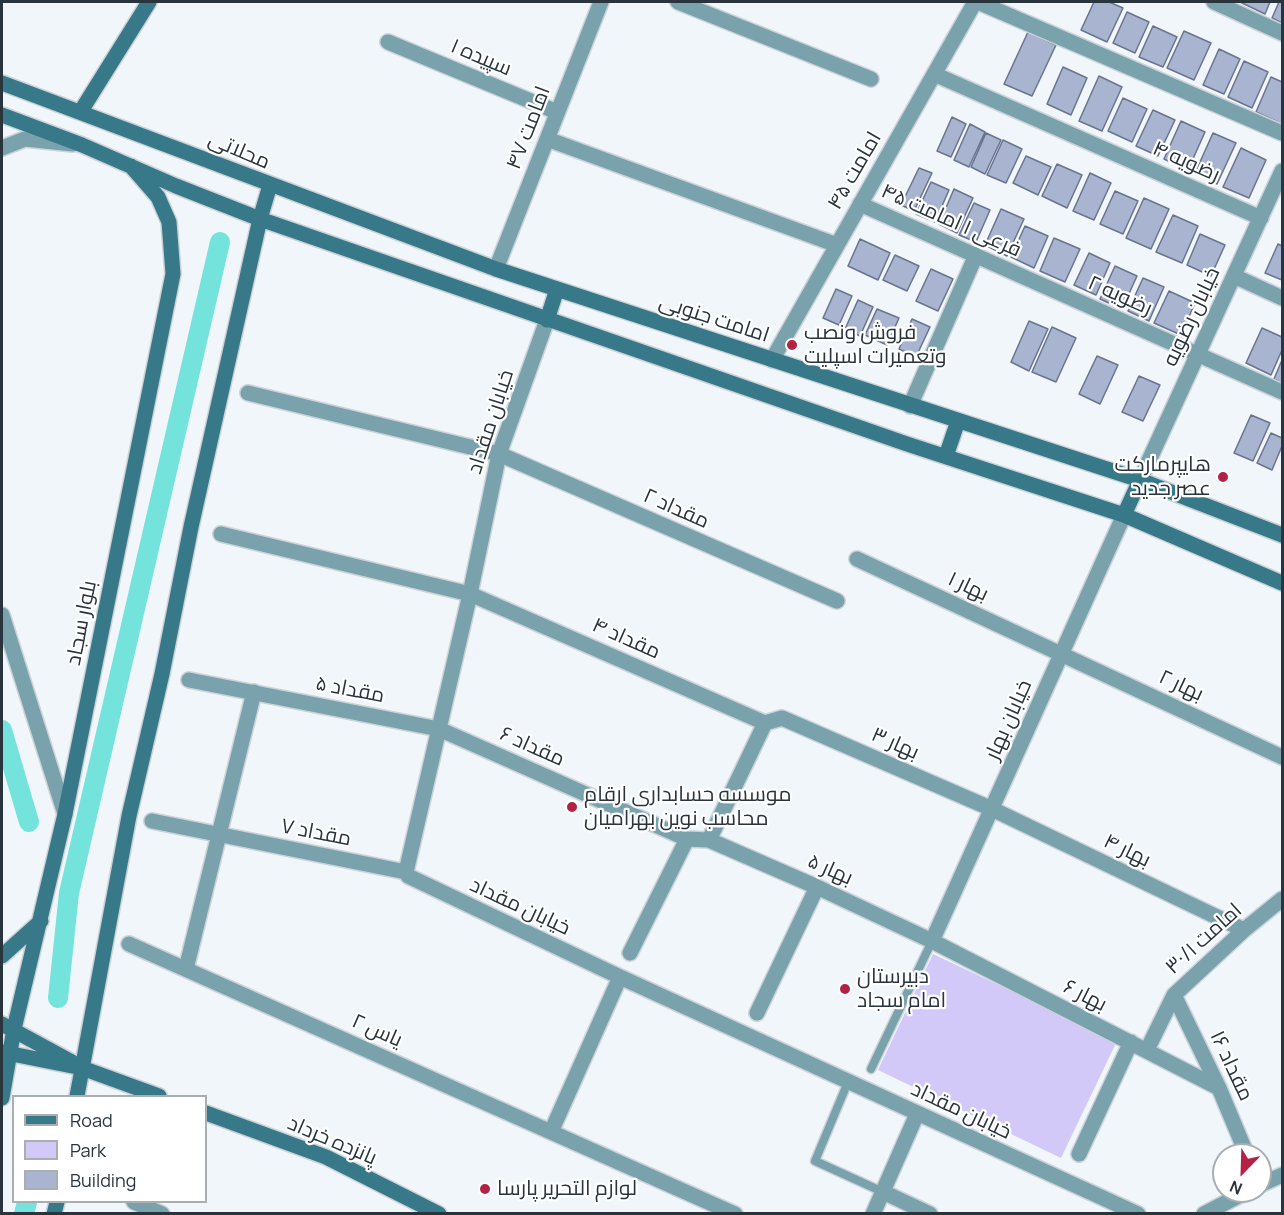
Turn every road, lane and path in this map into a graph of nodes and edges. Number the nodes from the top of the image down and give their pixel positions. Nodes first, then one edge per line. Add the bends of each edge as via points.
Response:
1 (149, 2) edge
2 (601, 2) edge
3 (678, 2) edge
4 (977, 2) edge
5 (1214, 2) edge
6 (1282, 33) edge
7 (388, 42) dead end
8 (934, 74) junction
9 (871, 79) dead end
10 (2, 83) edge
11 (81, 111) junction
12 (557, 112) junction
13 (2, 115) edge
14 (1282, 133) edge
15 (547, 139) junction
16 (82, 145) junction
17 (2, 148) edge
18 (130, 166) junction
19 (1282, 171) edge
20 (270, 185) junction
21 (860, 204) junction
22 (1261, 218) junction
23 (260, 219) junction
24 (837, 245) junction
25 (976, 255) junction
26 (496, 269) junction
27 (1234, 276) junction
28 (1025, 277) joint
29 (557, 289) junction
30 (1282, 298) edge
31 (547, 320) junction
32 (1198, 353) junction
33 (772, 360) junction
34 (1282, 392) edge
35 (248, 393) dead end
36 (910, 406) junction
37 (958, 422) junction
38 (499, 454) junction
39 (946, 456) junction
40 (1140, 480) junction
41 (1124, 516) junction
42 (221, 534) dead end
43 (1282, 535) edge
44 (857, 559) dead end
45 (1282, 583) edge
46 (470, 594) junction
47 (837, 601) dead end
48 (2, 615) edge
49 (1062, 652) junction
50 (189, 680) dead end
51 (254, 692) junction
52 (765, 723) junction
53 (439, 729) junction
54 (1282, 757) edge
55 (992, 809) junction
56 (65, 814) junction
57 (152, 821) dead end
58 (218, 836) junction
59 (687, 839) junction
60 (709, 840) junction
61 (406, 872) junction
62 (817, 887) junction
63 (1282, 899) edge
64 (41, 921) junction
65 (1244, 930) junction
66 (932, 941) junction
67 (129, 944) dead end
68 (630, 953) dead end
69 (2, 956) edge
70 (186, 969) junction
71 (620, 977) junction
72 (1174, 995) junction
73 (757, 1013) dead end
74 (8, 1027) edge
75 (1131, 1042) junction
76 (1147, 1050) junction
77 (6, 1054) edge
78 (82, 1068) junction
79 (871, 1069) dead end
80 (848, 1082) junction
81 (1219, 1088) junction
82 (77, 1095) edge
83 (156, 1095) edge
84 (2, 1098) edge
85 (207, 1113) edge
86 (917, 1114) junction
87 (551, 1132) junction
88 (1242, 1143) edge
89 (1079, 1154) dead end
90 (882, 1192) junction
91 (136, 1203) edge
92 (1225, 1203) edge
93 (1120, 1209) edge
94 (162, 1214) edge
95 (439, 1214) edge
96 (735, 1214) edge
97 (873, 1214) edge
98 (930, 1214) edge
99 (1138, 1214) edge
100 (1204, 1214) edge

1 - 11 main road
2 - 12 street, امامت ۴۷
3 - 9 street
4 - 8 street, امامت ۴۵
4 - 14 street
5 - 6 street
7 - 12 street, سپیده ۱
8 - 21 street, امامت ۴۵
8 - 22 street, رضویه ۴
10 - 11 main road, محلاتی
11 - 20 main road, محلاتی
12 - 15 street, امامت ۴۷
13 - 16 main road
15 - 24 street
15 - 26 street, امامت ۴۷
16 - 17 street via 25,139
16 - 18 main road
18 - 23 main road
18 - 56 main road, بلوار سجاد via 158,197 169,222 173,274
19 - 22 street, خیابان رضویه
20 - 23 main road, محلاتی
20 - 26 main road, امامت جنوبی
21 - 24 street, امامت ۴۵
21 - 25 street, فرعی ۱ امامت ۴۵
22 - 27 street, خیابان رضویه
23 - 31 main road
23 - 78 main road via 129,816
24 - 33 street, امامت ۴۵
25 - 28 street, فرعی ۱ امامت ۴۵
25 - 36 street
26 - 29 main road, امامت جنوبی
27 - 30 street
27 - 32 street, خیابان رضویه
28 - 32 street, رضویه ۲
29 - 31 main road
29 - 33 main road, امامت جنوبی
31 - 38 street, خیابان مقداد
31 - 39 main road
32 - 34 street, رضویه ۲
32 - 40 street, خیابان رضویه
33 - 36 main road, امامت جنوبی
35 - 38 street, مقداد ۲
36 - 37 main road, امامت جنوبی
37 - 39 main road
37 - 40 main road, امامت جنوبی
38 - 46 street, خیابان مقداد
38 - 47 street, مقداد ۲
39 - 41 main road
40 - 41 main road
40 - 43 main road, امامت جنوبی
41 - 45 main road
41 - 49 street, خیابان بهار
42 - 46 street, مقداد ۴
44 - 49 street, بهار ۱
46 - 52 street, مقداد ۴
46 - 53 street, خیابان مقداد
48 - 56 street
49 - 54 street, بهار ۲
49 - 55 street, خیابان بهار
50 - 51 street, مقداد ۵
51 - 53 street, مقداد ۵
51 - 58 street
52 - 55 street, بهار ۳ via 782,718
52 - 60 street
53 - 59 street, مقداد ۶
53 - 61 street, خیابان مقداد
55 - 65 street, بهار ۴
55 - 66 street, خیابان بهار
56 - 64 main road, بلوار سجاد
57 - 58 street, مقداد ۷
58 - 61 street, مقداد ۷
58 - 70 street
59 - 60 street, مقداد ۶
59 - 68 street
60 - 62 street, بهار ۵
61 - 71 street, خیابان مقداد via 414,881
62 - 66 street, بهار ۵
62 - 73 street
63 - 65 street, امامت ۳۰/۱
64 - 69 main road
64 - 74 main road, بلوار سجاد
65 - 72 street, امامت ۳۰/۱
66 - 75 street, بهار ۶
66 - 79 lane
67 - 70 street, یاس ۲
70 - 87 street, یاس ۲
71 - 80 street, خیابان مقداد
71 - 87 street
72 - 76 street, امامت ۳۰/۱
72 - 81 street, مقداد ۱۶
74 - 77 main road, بلوار سجاد
74 - 78 main road
75 - 76 street, بهار ۶
75 - 89 street
76 - 81 street, بهار ۶
77 - 78 main road
77 - 84 main road, بلوار سجاد
78 - 82 main road
78 - 83 main road
80 - 86 street, خیابان مقداد
80 - 90 lane via 814,1161
81 - 88 street, مقداد ۱۶
85 - 95 main road, پانزده خرداد via 326,1157
86 - 90 street
86 - 93 street, خیابان مقداد
87 - 96 street, یاس ۲
90 - 97 street
90 - 98 street
91 - 94 street
92 - 100 street
93 - 99 street, خیابان مقداد

